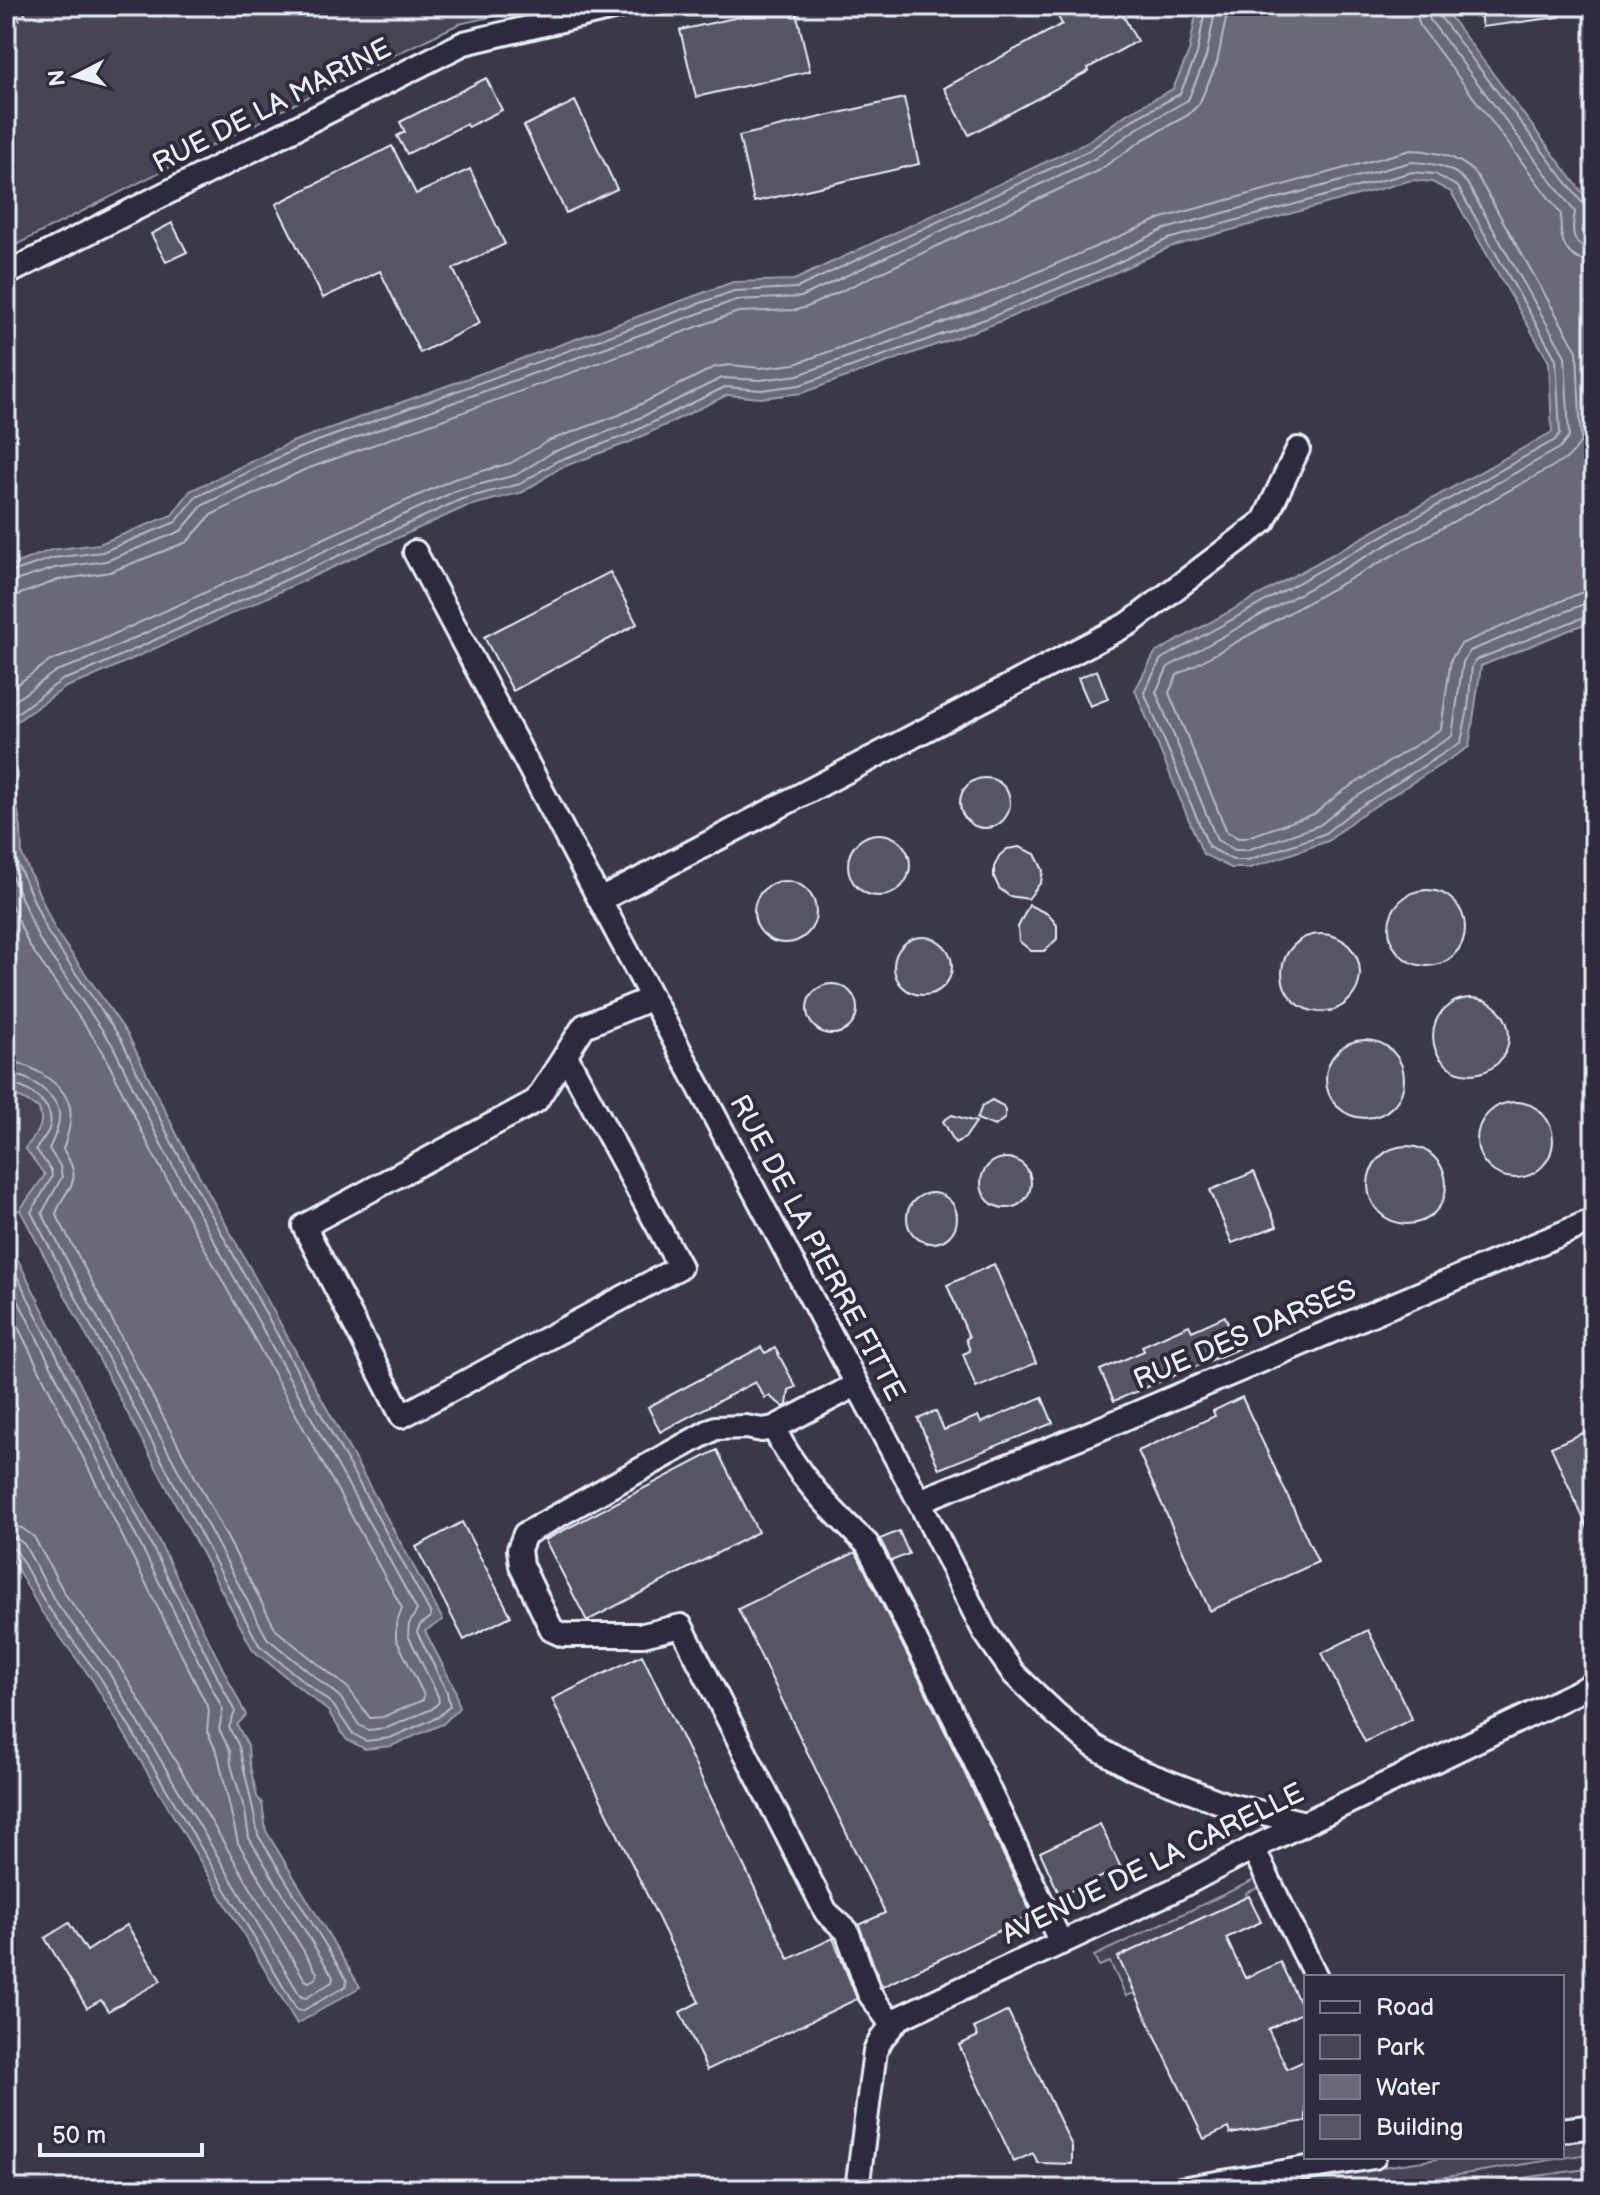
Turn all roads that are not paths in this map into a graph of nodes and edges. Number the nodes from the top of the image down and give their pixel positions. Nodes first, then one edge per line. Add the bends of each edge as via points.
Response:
1 (621, 6) edge
2 (6, 274) edge
3 (1298, 449) dead end
4 (415, 552) dead end
5 (600, 900) junction
6 (650, 999) junction
7 (566, 1056) junction
8 (1594, 1220) edge
9 (856, 1385) junction
10 (774, 1428) junction
11 (919, 1501) junction
12 (1594, 1684) edge
13 (1305, 1823) junction
14 (1253, 1848) junction
15 (1061, 1943) junction
16 (1315, 1975) edge
17 (892, 2025) junction
18 (1594, 2126) edge
19 (1564, 2130) edge
20 (1362, 2159) edge
21 (857, 2189) edge
22 (1181, 2189) edge

1 - 2 street, RUE DE LA MARINE via 464,43
3 - 5 street via 1264,521 1130,623
4 - 5 street, RUE DE LA PIERRE FITTE
5 - 6 street, RUE DE LA PIERRE FITTE
6 - 7 street via 590,1021
6 - 9 street, RUE DE LA PIERRE FITTE
7 - 7 street via 536,1101 304,1226 402,1416 680,1267
8 - 11 street, RUE DES DARSES
9 - 10 street
9 - 11 street, RUE DE LA PIERRE FITTE
10 - 15 street via 793,1464 867,1544
10 - 17 street via 715,1428 525,1534 519,1549 521,1565 552,1630 563,1635 643,1635 681,1626 826,1912 847,1931 869,1993
11 - 13 street, RUE DE LA PIERRE FITTE via 984,1631 1014,1674 1094,1746 1132,1768 1225,1804
12 - 13 street, AVENUE DE LA CARELLE
13 - 14 street, AVENUE DE LA CARELLE
14 - 15 street, AVENUE DE LA CARELLE
14 - 16 street
15 - 17 street, AVENUE DE LA CARELLE
17 - 21 street via 875,2051
18 - 19 street
20 - 22 street

